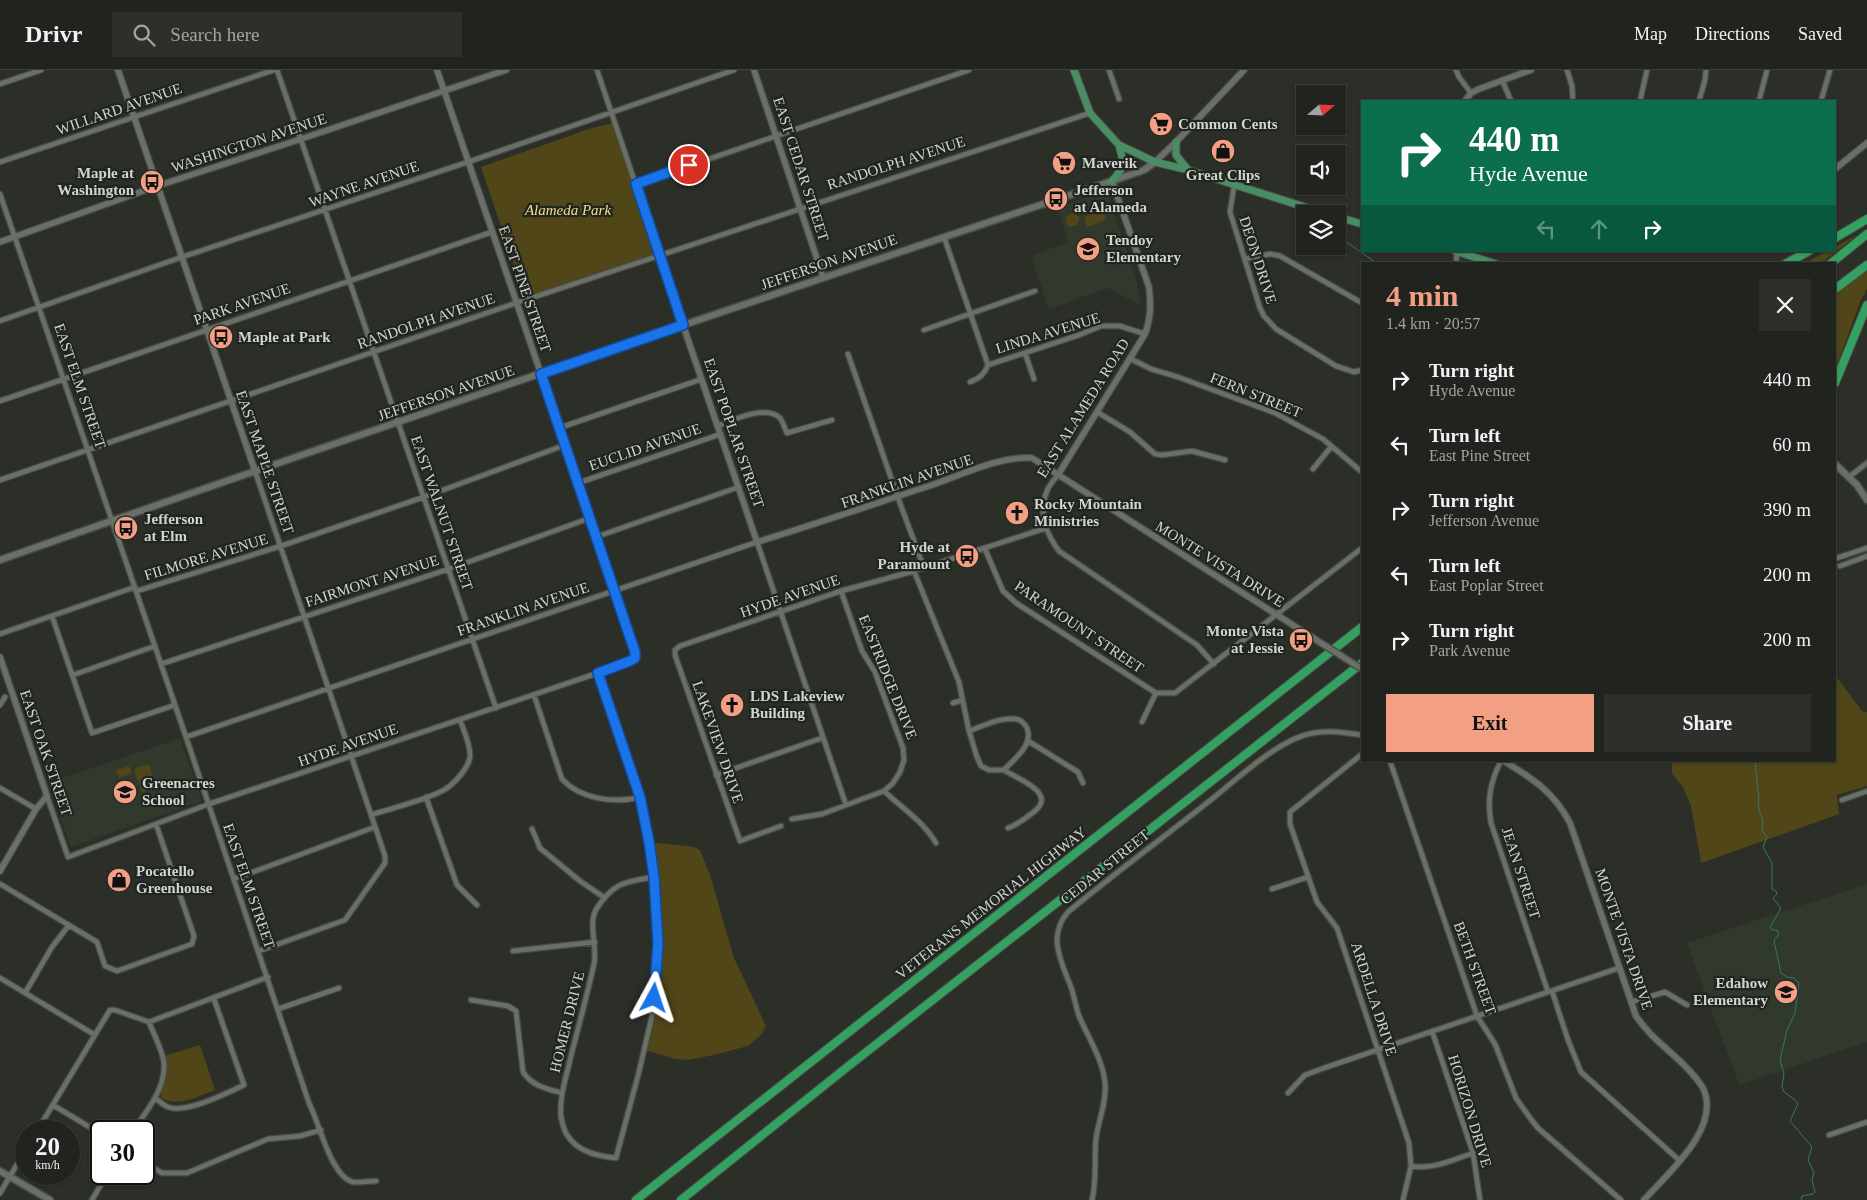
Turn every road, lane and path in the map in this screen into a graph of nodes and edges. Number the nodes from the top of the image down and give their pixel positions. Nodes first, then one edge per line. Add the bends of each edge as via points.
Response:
1 (41, 70) edge
2 (118, 70) edge
3 (276, 70) edge
4 (437, 70) edge
5 (506, 70) edge
6 (597, 70) edge
7 (734, 70) edge
8 (754, 70) edge
9 (969, 70) edge
10 (1074, 70) edge
11 (1109, 70) edge
12 (1244, 70) edge
13 (1456, 70) edge
14 (1531, 70) edge
15 (1567, 70) edge
16 (1647, 70) edge
17 (1706, 70) edge
18 (1767, 70) edge
19 (1830, 70) edge
20 (1502, 80) junction
21 (0, 84) edge
22 (444, 91) junction
23 (1470, 93) junction
24 (1119, 99) dead end
25 (1466, 100) edge
26 (1511, 100) edge
27 (1573, 100) edge
28 (1640, 100) edge
29 (1699, 100) edge
30 (1759, 100) edge
31 (1821, 100) edge
32 (1090, 113) junction
33 (612, 114) junction
34 (134, 117) junction
35 (777, 136) junction
36 (301, 140) junction
37 (1176, 142) junction
38 (1867, 143) edge
39 (1119, 144) junction
40 (0, 162) edge
41 (468, 162) junction
42 (1155, 162) junction
43 (1836, 167) edge
44 (1188, 170) junction
45 (1112, 181) junction
46 (636, 184) junction
47 (157, 186) junction
48 (1234, 186) junction
49 (0, 194) edge
50 (1297, 205) edge
51 (801, 208) junction
52 (325, 211) junction
53 (1346, 219) edge
54 (1867, 219) edge
55 (1361, 224) edge
56 (492, 232) junction
57 (1867, 234) edge
58 (14, 236) junction
59 (944, 237) junction
60 (1836, 237) edge
61 (0, 242) edge
62 (1456, 252) edge
63 (1807, 252) edge
64 (660, 255) junction
65 (182, 257) junction
66 (1245, 259) junction
67 (1489, 262) edge
68 (1789, 262) edge
69 (1832, 262) edge
70 (1867, 264) edge
71 (823, 277) junction
72 (350, 280) junction
73 (1836, 289) edge
74 (1035, 291) dead end
75 (1361, 302) edge
76 (516, 303) junction
77 (1867, 306) edge
78 (40, 307) junction
79 (970, 313) junction
80 (0, 321) edge
81 (683, 325) junction
82 (206, 329) junction
83 (924, 330) dead end
84 (1145, 334) junction
85 (374, 352) junction
86 (848, 354) dead end
87 (1025, 354) junction
88 (1131, 358) junction
89 (988, 365) junction
90 (1361, 370) edge
91 (541, 374) junction
92 (64, 378) junction
93 (702, 379) junction
94 (1034, 379) dead end
95 (1836, 381) edge
96 (970, 382) dead end
97 (231, 400) junction
98 (0, 401) edge
99 (1097, 412) junction
100 (832, 420) dead end
101 (398, 422) junction
102 (718, 426) junction
103 (559, 428) junction
104 (721, 434) junction
105 (565, 445) junction
106 (1331, 447) junction
107 (88, 450) junction
108 (1010, 460) joint
109 (1225, 460) dead end
110 (1867, 463) edge
111 (1836, 465) edge
112 (1314, 469) dead end
113 (256, 471) junction
114 (1361, 471) edge
115 (1058, 474) junction
116 (1849, 477) junction
117 (0, 480) edge
118 (578, 483) junction
119 (739, 487) junction
120 (897, 495) junction
121 (424, 497) junction
122 (1867, 500) edge
123 (590, 518) junction
124 (112, 521) junction
125 (1046, 528) junction
126 (596, 537) junction
127 (757, 542) junction
128 (281, 546) junction
129 (1865, 548) edge
130 (985, 549) junction
131 (1361, 549) edge
132 (1867, 556) edge
133 (1837, 558) dead end
134 (0, 560) edge
135 (1840, 566) dead end
136 (924, 568) junction
137 (449, 569) junction
138 (914, 571) junction
139 (136, 589) junction
140 (614, 591) junction
141 (841, 591) junction
142 (781, 611) junction
143 (1275, 614) junction
144 (52, 616) junction
145 (304, 616) junction
146 (1361, 628) edge
147 (0, 634) edge
148 (472, 639) junction
149 (155, 646) junction
150 (675, 650) joint
151 (0, 658) edge
152 (635, 658) joint
153 (161, 664) junction
154 (1214, 664) junction
155 (1361, 664) edge
156 (1361, 668) edge
157 (598, 673) junction
158 (73, 675) junction
159 (329, 688) junction
160 (1156, 693) junction
161 (13, 694) junction
162 (534, 695) junction
163 (2, 696) edge
164 (962, 700) junction
165 (953, 703) dead end
166 (0, 705) edge
167 (176, 705) junction
168 (496, 708) junction
169 (460, 720) junction
170 (1142, 722) dead end
171 (969, 731) junction
172 (1361, 735) edge
173 (186, 737) junction
174 (822, 738) junction
175 (1028, 741) junction
176 (1361, 755) edge
177 (352, 757) junction
178 (1390, 762) edge
179 (1501, 762) edge
180 (1504, 762) edge
181 (1004, 770) junction
182 (716, 775) junction
183 (1083, 783) dead end
184 (0, 788) edge
185 (884, 791) junction
186 (1867, 791) edge
187 (47, 796) junction
188 (426, 797) junction
189 (640, 797) junction
190 (1842, 800) dead end
191 (209, 804) junction
192 (846, 805) junction
193 (36, 809) junction
194 (371, 815) junction
195 (792, 819) dead end
196 (156, 824) junction
197 (781, 826) dead end
198 (375, 827) junction
199 (1008, 828) dead end
200 (532, 829) dead end
201 (936, 843) dead end
202 (68, 857) joint
203 (0, 870) edge
204 (654, 877) junction
205 (1308, 877) junction
206 (234, 879) junction
207 (0, 884) edge
208 (1272, 889) dead end
209 (605, 898) junction
210 (477, 905) dead end
211 (69, 926) junction
212 (595, 942) junction
213 (259, 951) junction
214 (513, 951) dead end
215 (1619, 968) junction
216 (268, 977) junction
217 (0, 978) edge
218 (339, 988) dead end
219 (1550, 991) junction
220 (25, 993) junction
221 (214, 998) junction
222 (470, 1000) dead end
223 (1631, 1002) junction
224 (1687, 1005) dead end
225 (278, 1009) junction
226 (1477, 1016) junction
227 (149, 1022) junction
228 (1432, 1031) junction
229 (95, 1035) junction
230 (1377, 1049) junction
231 (1288, 1093) dead end
232 (562, 1094) junction
233 (155, 1098) junction
234 (53, 1105) junction
235 (44, 1120) edge
236 (140, 1120) edge
237 (1867, 1122) edge
238 (90, 1127) edge
239 (321, 1130) junction
240 (1829, 1135) dead end
241 (1473, 1154) junction
242 (1679, 1160) junction
243 (1411, 1166) junction
244 (15, 1169) edge
245 (155, 1169) edge
246 (0, 1171) edge
247 (10, 1177) junction
248 (376, 1181) dead end
249 (101, 1185) edge
250 (0, 1193) edge
251 (50, 1200) edge
252 (92, 1200) edge
253 (636, 1200) edge
254 (681, 1200) edge
255 (1092, 1200) edge
256 (1403, 1200) edge
257 (1480, 1200) edge
258 (1621, 1200) edge
259 (1644, 1200) edge

1 - 21 street
2 - 34 street, EAST MAPLE STREET
3 - 34 street, WILLARD AVENUE
3 - 36 street, EAST WALNUT STREET
4 - 22 street, EAST PINE STREET
5 - 22 street, WASHINGTON AVENUE
6 - 33 street, EAST POPLAR STREET
7 - 33 street, WAYNE AVENUE
8 - 35 street, EAST CEDAR STREET
9 - 35 street
10 - 32 main road
11 - 24 street
12 - 37 street
13 - 23 street
14 - 20 street
15 - 27 street
16 - 28 street
17 - 29 street
18 - 30 street
19 - 31 street
20 - 23 street
20 - 26 street
22 - 36 street, WASHINGTON AVENUE
22 - 41 street, EAST PINE STREET
23 - 25 street
32 - 39 main road
32 - 51 street, RANDOLPH AVENUE
33 - 41 street, WAYNE AVENUE
33 - 46 street, EAST POPLAR STREET
34 - 40 street, WILLARD AVENUE
34 - 47 street, EAST MAPLE STREET
35 - 46 street
35 - 51 street, EAST CEDAR STREET
36 - 47 street, WASHINGTON AVENUE
36 - 52 street, EAST WALNUT STREET
37 - 42 street
37 - 44 main road via 1176,155
38 - 43 street
39 - 42 main road
39 - 45 main road via 1124,164
41 - 52 street, WAYNE AVENUE
41 - 56 street, EAST PINE STREET
42 - 44 main road
42 - 45 main road, JEFFERSON AVENUE via 1144,170
44 - 48 main road
45 - 59 main road, JEFFERSON AVENUE
45 - 84 street, EAST ALAMEDA ROAD via 1149,287 1150,320
46 - 64 street, EAST POPLAR STREET
47 - 58 street, WASHINGTON AVENUE
47 - 65 street, EAST MAPLE STREET
48 - 50 main road
48 - 66 street, DEON DRIVE via 1230,212
49 - 58 street, EAST ELM STREET
51 - 64 street, RANDOLPH AVENUE
51 - 71 street, EAST CEDAR STREET
52 - 65 street, WAYNE AVENUE
52 - 72 street, EAST WALNUT STREET
53 - 55 main road
54 - 60 highway
56 - 72 street, PARK AVENUE
56 - 76 street, EAST PINE STREET
57 - 69 highway
58 - 61 street, WASHINGTON AVENUE
58 - 78 street, EAST ELM STREET
59 - 71 main road, JEFFERSON AVENUE
59 - 79 street
62 - 67 main road
63 - 68 highway
64 - 76 street, RANDOLPH AVENUE
64 - 81 street, EAST POPLAR STREET
65 - 78 street, WAYNE AVENUE
65 - 82 street, EAST MAPLE STREET
66 - 75 street via 1270,254 1280,256
66 - 90 street, DEON DRIVE via 1260,308 1276,329 1336,366 1354,372
70 - 73 highway
71 - 81 main road, JEFFERSON AVENUE
72 - 82 street, PARK AVENUE
72 - 85 street, EAST WALNUT STREET
74 - 79 street
76 - 85 street, RANDOLPH AVENUE
76 - 91 street, EAST PINE STREET
77 - 95 highway
78 - 80 street, WAYNE AVENUE
78 - 92 street, EAST ELM STREET
79 - 83 street
79 - 89 street
81 - 91 main road, JEFFERSON AVENUE
81 - 93 street, EAST POPLAR STREET
82 - 92 street, PARK AVENUE
82 - 97 street, EAST MAPLE STREET
84 - 87 street, LINDA AVENUE via 1120,326 1101,326
84 - 88 street, EAST ALAMEDA ROAD
85 - 97 street, RANDOLPH AVENUE
85 - 101 street, EAST WALNUT STREET
86 - 120 street
87 - 89 street, LINDA AVENUE
87 - 94 street
88 - 99 street, EAST ALAMEDA ROAD
88 - 106 street, FERN STREET via 1151,369 1275,413 1323,439
89 - 96 street via 985,372
91 - 101 main road, JEFFERSON AVENUE
91 - 103 street, EAST PINE STREET
92 - 98 street, PARK AVENUE
92 - 107 street, EAST ELM STREET
93 - 102 street, EAST POPLAR STREET
93 - 103 street
97 - 107 street, RANDOLPH AVENUE
97 - 113 street, EAST MAPLE STREET
99 - 109 street via 1130,432 1155,454 1192,451
99 - 115 street, EAST ALAMEDA ROAD
100 - 102 street via 788,433 780,418 771,413 757,412
101 - 113 main road, JEFFERSON AVENUE
101 - 121 street, EAST WALNUT STREET
102 - 104 street, EAST POPLAR STREET
103 - 105 street, EAST PINE STREET
104 - 118 street, EUCLID AVENUE
104 - 119 street, EAST POPLAR STREET
105 - 118 street, EAST PINE STREET
105 - 121 street, FILMORE AVENUE
106 - 112 street
106 - 114 street, FERN STREET
107 - 117 street, RANDOLPH AVENUE
107 - 124 street, EAST ELM STREET
108 - 115 street, MONTE VISTA DRIVE via 1032,458
108 - 120 street, FRANKLIN AVENUE
110 - 116 street
111 - 116 main road
113 - 124 main road, JEFFERSON AVENUE
113 - 128 street, EAST MAPLE STREET
115 - 125 street, EAST ALAMEDA ROAD via 1047,492 1043,509
115 - 143 street, MONTE VISTA DRIVE
116 - 122 main road
118 - 123 street, EAST PINE STREET
119 - 126 street
119 - 127 street, EAST POPLAR STREET
120 - 127 street, FRANKLIN AVENUE via 831,520
120 - 136 street
121 - 128 street, FILMORE AVENUE
121 - 137 street, EAST WALNUT STREET
123 - 126 street, EAST PINE STREET
123 - 137 street, FAIRMONT AVENUE
124 - 134 main road, JEFFERSON AVENUE
124 - 139 street, EAST ELM STREET
125 - 130 street
125 - 154 street, EAST ALAMEDA ROAD via 1059,550 1197,645
126 - 140 street, EAST PINE STREET
127 - 140 street, FRANKLIN AVENUE
127 - 142 street, EAST POPLAR STREET
128 - 139 street, FILMORE AVENUE
128 - 145 street, EAST MAPLE STREET
129 - 132 street
129 - 133 street
130 - 136 street
130 - 160 street, PARAMOUNT STREET via 1003,591 1016,603
131 - 143 street
132 - 135 street
136 - 138 street, HYDE AVENUE
137 - 145 street, FAIRMONT AVENUE
137 - 148 street, EAST WALNUT STREET
138 - 141 street, HYDE AVENUE
138 - 164 street via 959,682
139 - 144 street, FILMORE AVENUE
139 - 149 street, EAST ELM STREET
140 - 148 street, FRANKLIN AVENUE
140 - 152 street, EAST PINE STREET
141 - 142 street, HYDE AVENUE
141 - 185 street, EASTRIDGE DRIVE via 862,651 875,672 903,748 900,772
142 - 150 street, HYDE AVENUE
142 - 174 street, EAST POPLAR STREET
143 - 154 street
143 - 156 street, MONTE VISTA DRIVE, bridge
144 - 147 street, FILMORE AVENUE
144 - 158 street
145 - 153 street, FAIRMONT AVENUE
145 - 159 street, EAST MAPLE STREET
146 - 253 highway, VETERANS MEMORIAL HIGHWAY
148 - 159 street, FRANKLIN AVENUE
148 - 168 street, EAST WALNUT STREET
149 - 153 street, EAST ELM STREET
149 - 158 street
150 - 182 street, LAKEVIEW DRIVE
151 - 161 street, EAST OAK STREET
152 - 157 street, HYDE AVENUE
153 - 167 street, EAST ELM STREET
154 - 160 street via 1175,693
155 - 254 highway
157 - 162 street, HYDE AVENUE
157 - 189 street
158 - 167 street via 92,733
159 - 173 street, FRANKLIN AVENUE
159 - 177 street, EAST MAPLE STREET
160 - 170 street
161 - 163 street
161 - 187 street, EAST OAK STREET
162 - 168 street, HYDE AVENUE
162 - 189 street via 562,779 568,786 580,793 605,799
163 - 166 street
164 - 165 street
164 - 171 street
167 - 173 street, EAST ELM STREET
168 - 169 street, HYDE AVENUE
169 - 177 street, HYDE AVENUE
169 - 188 street via 470,759 450,785
171 - 175 street via 1016,719 1025,723
171 - 181 street via 981,766 989,770
172 - 255 street, CEDAR STREET via 1319,732 1302,736 1270,754 1133,859 1060,922 1057,944 1060,956 1105,1084 1096,1141
173 - 191 street, EAST ELM STREET
174 - 182 street
174 - 192 street, EAST POPLAR STREET
175 - 181 street
175 - 183 street via 1078,772
176 - 205 street, ARDELLA DRIVE via 1290,812 1290,824
177 - 191 street, HYDE AVENUE
177 - 194 street, EAST MAPLE STREET
178 - 226 street, BETH STREET
179 - 219 street, JEAN STREET via 1493,775 1489,792 1491,823
180 - 215 street, MONTE VISTA DRIVE via 1538,783 1552,795 1565,814
181 - 199 street via 1036,789 1043,800 1019,824
182 - 197 street, LAKEVIEW DRIVE via 740,842
184 - 193 street
185 - 192 street, EASTRIDGE DRIVE
185 - 201 street via 918,819
186 - 190 street
187 - 193 street
187 - 202 street, EAST OAK STREET
188 - 194 street
188 - 210 street via 457,885
189 - 204 street
191 - 196 street, HYDE AVENUE
191 - 206 street, EAST ELM STREET
192 - 195 street, EASTRIDGE DRIVE via 822,814
193 - 203 street
194 - 198 street, EAST MAPLE STREET
196 - 202 street, HYDE AVENUE
196 - 211 street via 194,936 192,944 117,971 105,966 97,942
198 - 206 street
198 - 213 street, EAST MAPLE STREET via 385,863 345,920
200 - 209 street via 540,848
204 - 209 street, HOMER DRIVE via 618,884
204 - 232 street, HOMER DRIVE via 658,944 652,1016 616,1158 582,1150 572,1142 565,1133 561,1117
205 - 208 street
205 - 230 street, ARDELLA DRIVE via 1317,902 1337,928
206 - 213 street, EAST ELM STREET
207 - 211 street
209 - 212 street, HOMER DRIVE via 595,910
211 - 220 street
212 - 214 street
212 - 232 street, HOMER DRIVE via 595,962
213 - 216 street, EAST ELM STREET
215 - 219 street
215 - 223 street, MONTE VISTA DRIVE
216 - 221 street
216 - 225 street, EAST ELM STREET
217 - 220 street
218 - 225 street
219 - 226 street
219 - 242 street, JEAN STREET via 1581,1072
220 - 229 street
221 - 227 street
221 - 233 street via 244,1085 179,1108 167,1107
222 - 232 street via 508,1006 516,1011 523,1072 528,1080 540,1087
223 - 224 street via 1665,992
223 - 242 street, MONTE VISTA DRIVE via 1643,1027 1687,1069 1705,1096 1702,1129
225 - 239 street, EAST ELM STREET
226 - 228 street
226 - 258 street, BETH STREET via 1495,1044 1516,1098 1530,1118
227 - 229 street via 110,1010
227 - 233 street via 164,1063
228 - 230 street
228 - 241 street, HORIZON DRIVE
229 - 234 street
230 - 231 street via 1305,1075
230 - 243 street, ARDELLA DRIVE via 1409,1143
233 - 236 street
234 - 235 street
234 - 238 street
237 - 240 street
239 - 245 street via 268,1139 187,1173 162,1173
239 - 248 street, EAST ELM STREET via 341,1176 353,1182
241 - 243 street via 1436,1166
241 - 257 street, HORIZON DRIVE
242 - 259 street, MONTE VISTA DRIVE
243 - 256 street, ARDELLA DRIVE
244 - 247 street
246 - 247 main road
247 - 250 street
247 - 251 main road
249 - 252 street

